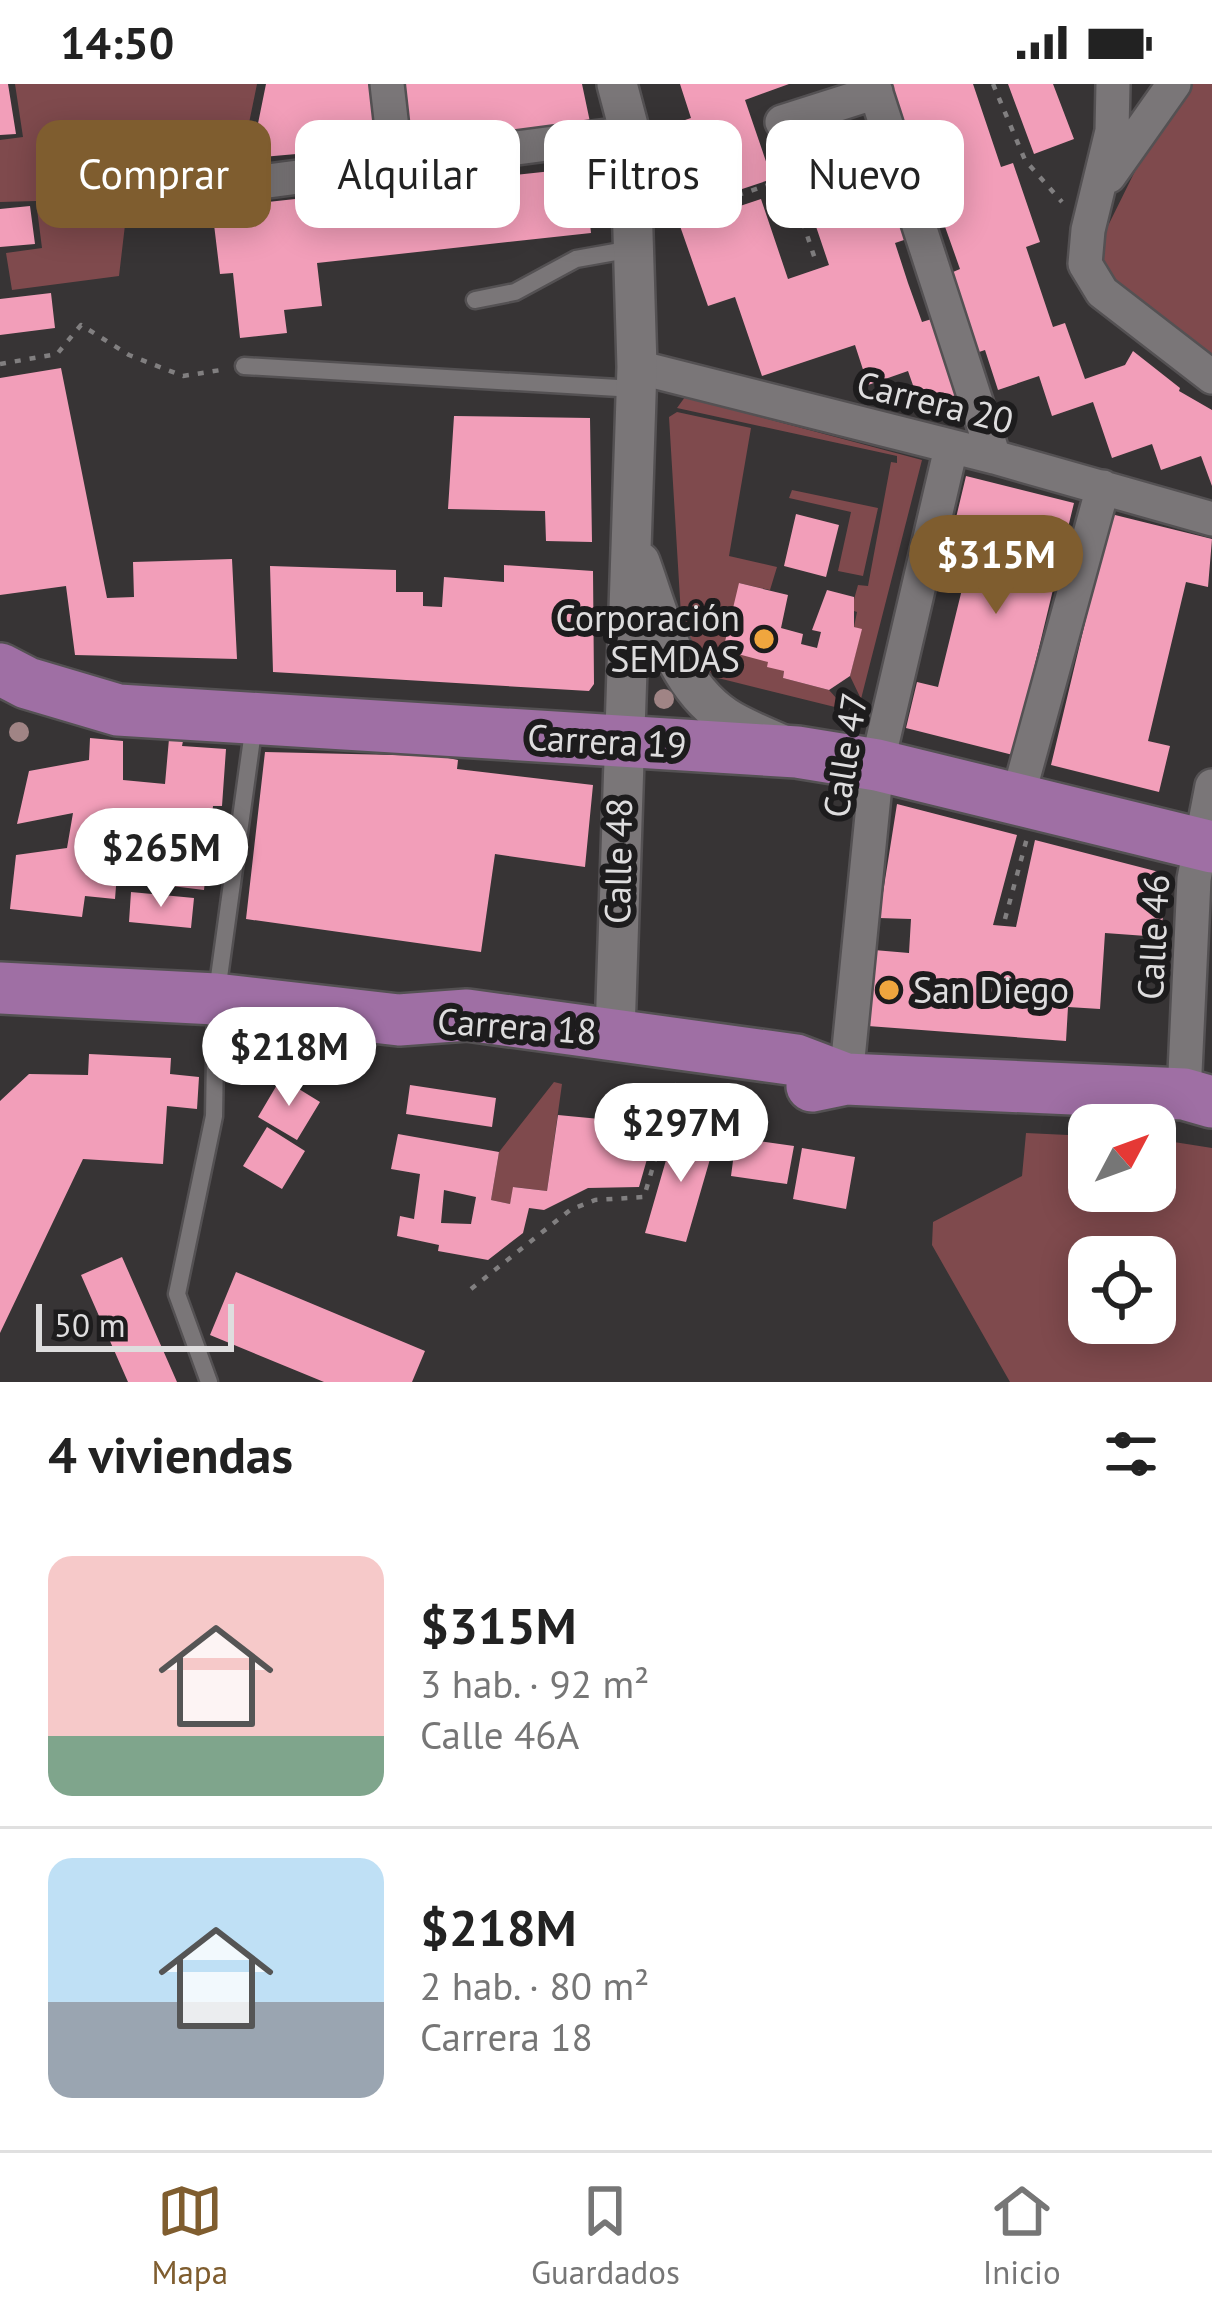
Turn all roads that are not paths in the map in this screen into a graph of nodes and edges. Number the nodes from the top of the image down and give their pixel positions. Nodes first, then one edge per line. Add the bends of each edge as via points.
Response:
1 (387, 84) edge
2 (617, 84) edge
3 (1174, 84) edge
4 (1114, 85) edge
5 (874, 88) edge
6 (391, 120) edge
7 (626, 120) edge
8 (806, 120) edge
9 (1096, 196) junction
10 (632, 228) edge
11 (632, 240) junction
12 (475, 300) dead end
13 (244, 366) road end
14 (1212, 377) edge
15 (637, 378) junction
16 (951, 448) junction
17 (994, 457) junction
18 (1103, 487) junction
19 (1212, 519) edge
20 (634, 546) junction
21 (0, 669) edge
22 (256, 717) junction
23 (621, 744) junction
24 (796, 752) junction
25 (877, 766) junction
26 (1212, 786) edge
27 (1027, 803) junction
28 (1205, 845) edge
29 (0, 988) edge
30 (217, 999) junction
31 (399, 1021) junction
32 (615, 1033) junction
33 (846, 1079) junction
34 (1198, 1098) edge
35 (208, 1382) edge

1 - 6 street
2 - 7 street, Calle 48
3 - 4 street
3 - 9 street
4 - 9 street
5 - 8 street
5 - 17 street
9 - 14 street via 1085,264 1102,292
10 - 11 street, Calle 48
11 - 12 lane via 514,292
11 - 15 street, Calle 48
13 - 15 lane
15 - 16 street, Carrera 20
15 - 20 street, Calle 48
16 - 17 street, Carrera 20
16 - 25 street, Calle 47
17 - 18 street, Carrera 20
18 - 19 street, Carrera 20
18 - 27 street
20 - 23 street, Calle 48
20 - 24 street, Calle 48 via 689,680 725,717
21 - 22 main road, Carrera 19 via 118,710
22 - 23 main road, Carrera 19
22 - 30 lane
23 - 24 main road, Carrera 19
23 - 32 street, Calle 48
24 - 25 main road, Carrera 19
25 - 27 main road, Carrera 19
25 - 33 street, Calle 47
26 - 28 street, Calle 46
27 - 28 main road, Carrera 19
28 - 34 street, Calle 46
29 - 30 main road, Carrera 18
30 - 31 main road, Carrera 18
30 - 35 lane via 214,1116 177,1294
31 - 32 main road, Carrera 18 via 467,1015
31 - 33 main road, Carrera 18 via 470,1047 680,1076 797,1089
32 - 33 main road, Carrera 18 via 796,1060
33 - 34 main road, Carrera 18

